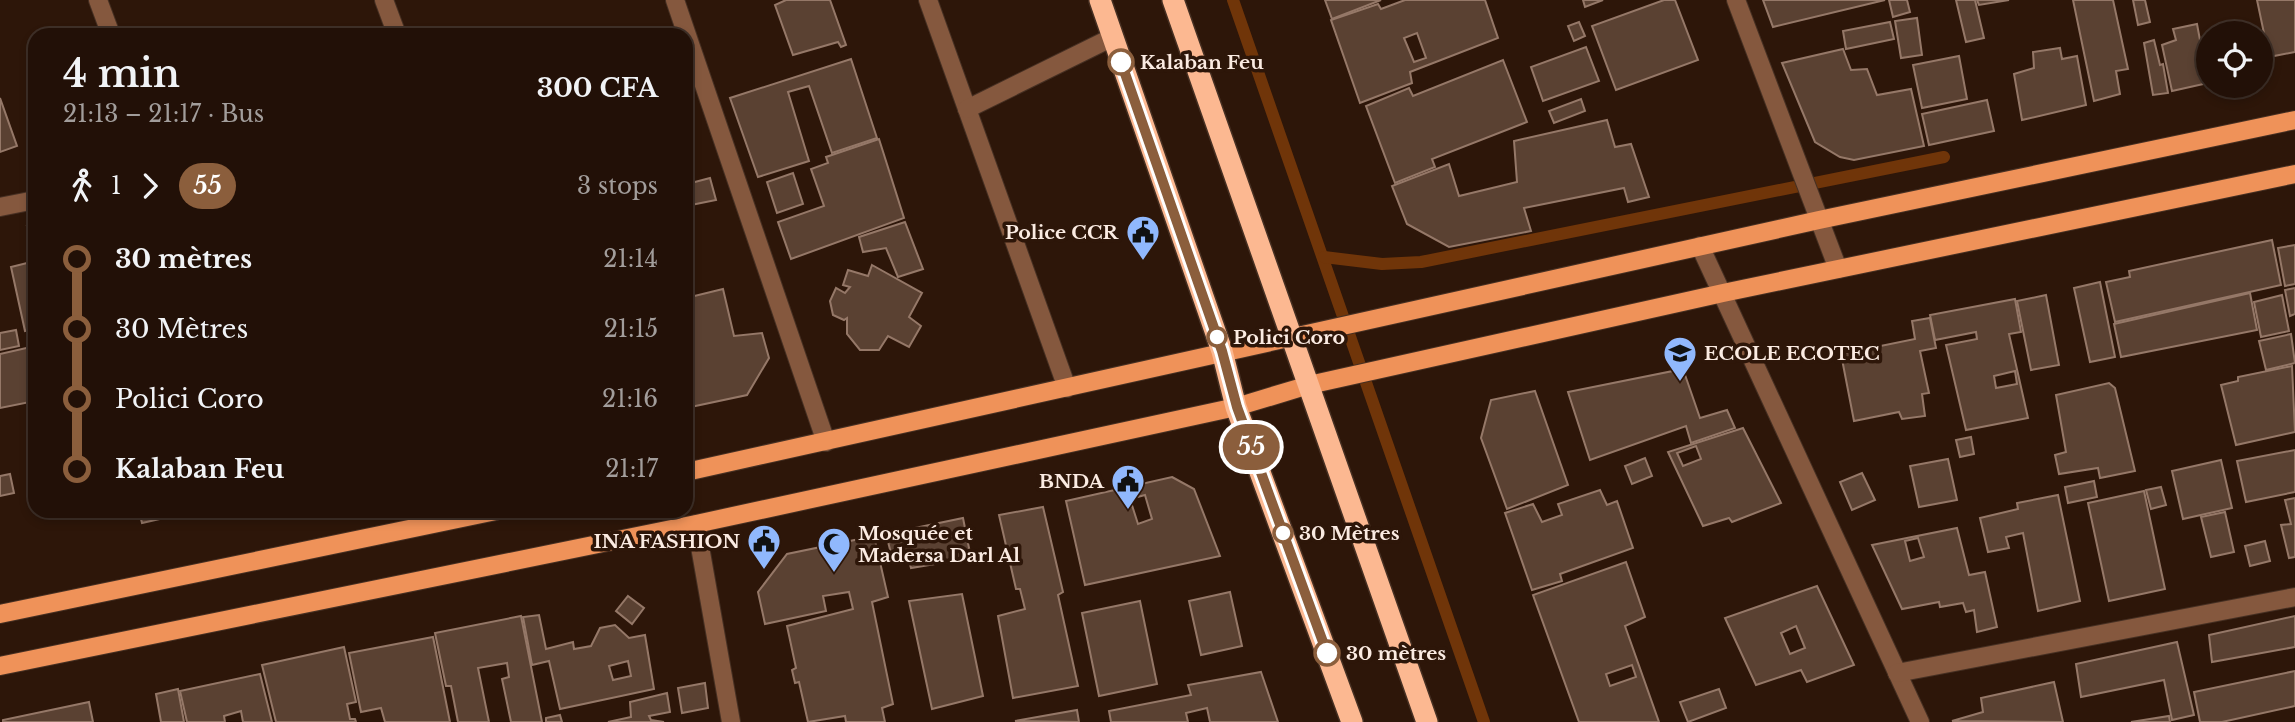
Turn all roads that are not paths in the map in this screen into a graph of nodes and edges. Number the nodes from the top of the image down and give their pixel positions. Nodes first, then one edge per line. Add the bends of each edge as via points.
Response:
1 (98, 0) edge
2 (384, 0) edge
3 (675, 0) edge
4 (928, 0) edge
5 (1100, 0) edge
6 (1173, 0) edge
7 (1736, 0) edge
8 (108, 28) edge
9 (394, 28) edge
10 (682, 28) edge
11 (1113, 37) junction
12 (693, 67) edge
13 (967, 109) junction
14 (2295, 120) edge
15 (2295, 174) edge
16 (28, 201) edge
17 (0, 207) edge
18 (1819, 220) junction
19 (1700, 246) junction
20 (1838, 269) junction
21 (1723, 293) junction
22 (1293, 337) junction
23 (1222, 351) junction
24 (1309, 385) junction
25 (1067, 388) junction
26 (1237, 407) junction
27 (826, 442) junction
28 (693, 470) edge
29 (462, 518) edge
30 (696, 524) junction
31 (2295, 597) edge
32 (0, 614) edge
33 (0, 666) edge
34 (1897, 673) junction
35 (731, 722) edge
36 (1352, 722) edge
37 (1427, 722) edge
38 (1920, 722) edge

1 - 8 street
2 - 9 street
3 - 10 street
4 - 13 street
5 - 11 highway
6 - 22 highway
7 - 18 street
11 - 13 street
11 - 23 highway
12 - 27 street
13 - 25 street
14 - 18 main road
15 - 20 main road
16 - 17 street
18 - 19 main road
18 - 20 street
19 - 21 street
19 - 22 main road
20 - 21 main road
21 - 24 main road
21 - 34 street
22 - 23 main road
22 - 24 highway
23 - 25 main road
23 - 26 highway
24 - 26 main road
24 - 37 highway
25 - 27 main road
26 - 30 main road
26 - 36 highway
27 - 28 main road
29 - 32 main road
30 - 33 main road
30 - 35 street
31 - 34 street
34 - 38 street

